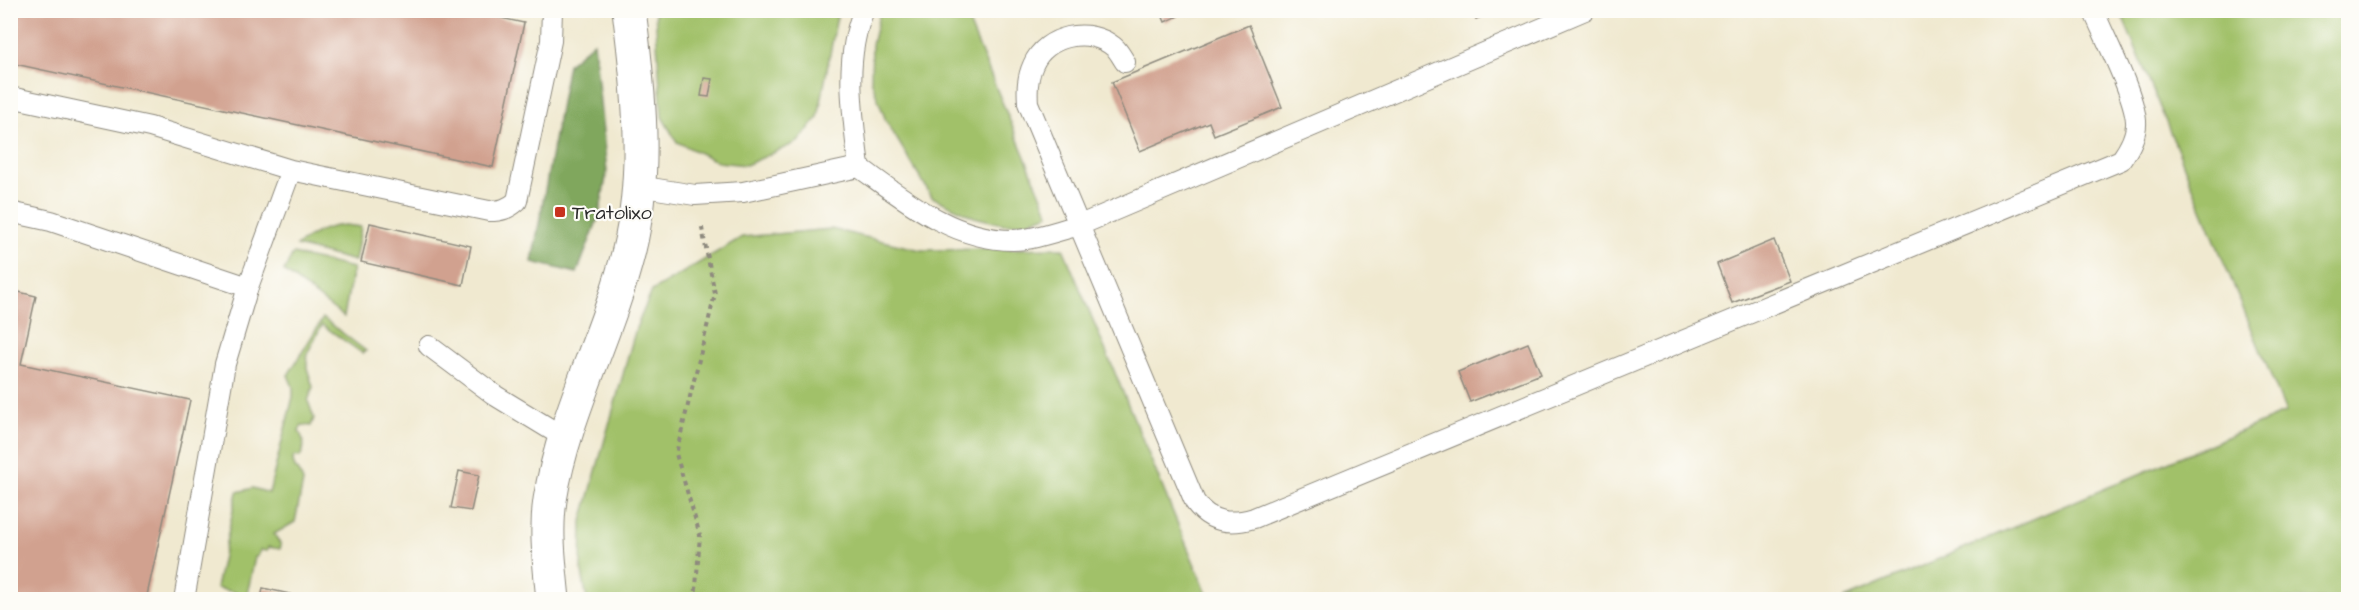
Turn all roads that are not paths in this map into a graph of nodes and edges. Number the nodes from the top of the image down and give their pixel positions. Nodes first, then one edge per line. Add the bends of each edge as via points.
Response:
1 (552, 10) edge
2 (629, 10) edge
3 (864, 10) edge
4 (1585, 10) edge
5 (2093, 10) edge
6 (1125, 63) dead end
7 (10, 97) edge
8 (859, 167) junction
9 (291, 170) junction
10 (638, 186) junction
11 (10, 212) edge
12 (1080, 225) junction
13 (248, 287) junction
14 (429, 346) dead end
15 (565, 438) junction
16 (184, 600) edge
17 (553, 600) edge

1 - 9 lane via 551,41 517,201 511,207 489,211
2 - 10 street via 639,121
3 - 8 lane via 852,57 852,109
4 - 12 lane
5 - 12 lane via 2132,103 2136,122 2129,149 2121,160 1240,522 1214,518 1203,513 1195,502
6 - 12 lane via 1115,48 1084,35 1054,41 1033,64 1027,86 1028,103
7 - 9 lane via 150,127
8 - 10 lane via 743,192 695,195
8 - 12 lane via 920,210 955,228 989,238 1015,240
9 - 13 lane
10 - 15 street via 635,219 616,299
11 - 13 lane via 51,221
13 - 16 lane via 225,364
14 - 15 lane via 496,396
15 - 17 street via 550,502 548,552

